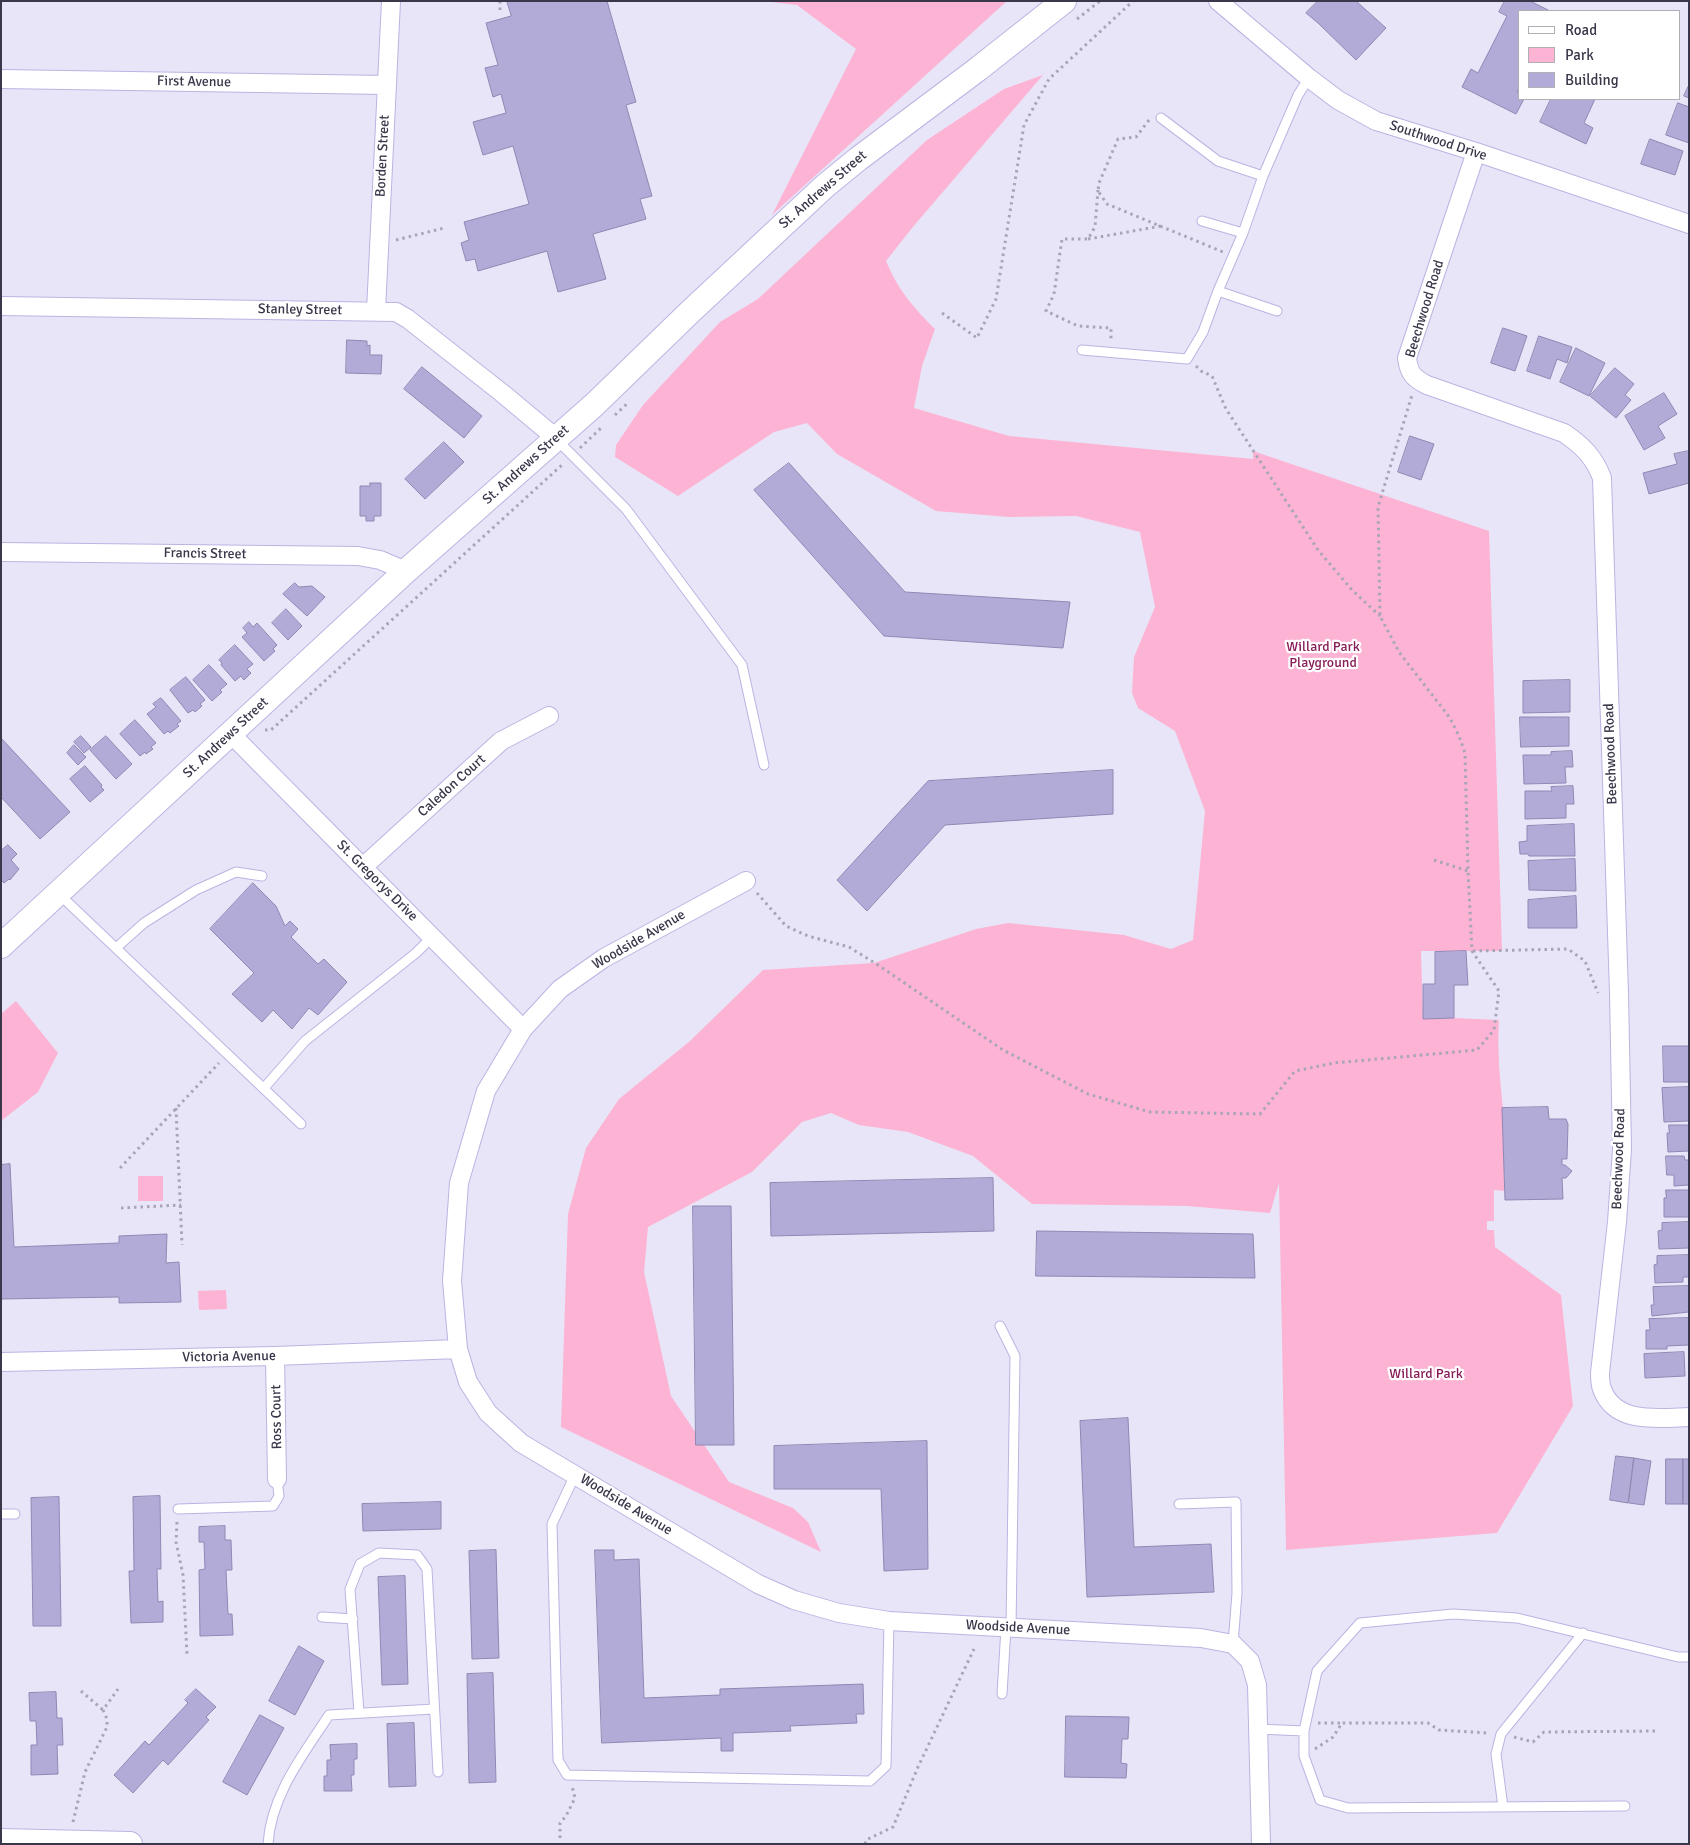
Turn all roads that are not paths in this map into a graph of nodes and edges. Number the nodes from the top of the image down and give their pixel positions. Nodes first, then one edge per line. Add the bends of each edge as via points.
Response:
1 (391, 1) edge
2 (1218, 1) edge
3 (1070, 10) edge
4 (1309, 78) junction
5 (1, 79) edge
6 (386, 85) junction
7 (1161, 118) road end
8 (1476, 152) junction
9 (1263, 176) junction
10 (1202, 221) dead end
11 (1689, 224) edge
12 (1243, 233) junction
13 (1218, 291) junction
14 (1, 306) edge
15 (376, 311) junction
16 (1277, 311) dead end
17 (1082, 350) dead end
18 (556, 438) junction
19 (1, 552) edge
20 (406, 571) junction
21 (549, 716) dead end
22 (231, 734) junction
23 (764, 765) dead end
24 (363, 867) junction
25 (262, 876) dead end
26 (746, 881) road end
27 (58, 893) junction
28 (432, 937) junction
29 (1, 946) edge
30 (116, 948) junction
31 (523, 1029) junction
32 (264, 1088) junction
33 (302, 1124) dead end
34 (1000, 1326) dead end
35 (458, 1349) junction
36 (275, 1356) junction
37 (1, 1362) edge
38 (1689, 1417) edge
39 (574, 1475) junction
40 (278, 1479) joint
41 (1179, 1504) dead end
42 (178, 1509) road end
43 (1, 1514) edge
44 (15, 1514) dead end
45 (322, 1617) dead end
46 (353, 1619) junction
47 (889, 1621) junction
48 (1009, 1628) junction
49 (1583, 1633) junction
50 (1233, 1644) junction
51 (1689, 1657) edge
52 (1002, 1694) dead end
53 (434, 1710) junction
54 (359, 1713) junction
55 (1305, 1727) junction
56 (1258, 1729) junction
57 (438, 1772) dead end
58 (1625, 1806) dead end
59 (1503, 1807) junction
60 (1, 1841) edge
61 (130, 1844) edge
62 (268, 1844) edge
63 (1261, 1844) edge

1 - 6 street, Borden Street
2 - 4 street, Southwood Drive
3 - 18 main road, St. Andrews Street via 978,69 825,186
4 - 8 street, Southwood Drive via 1338,100 1376,121
4 - 9 lane via 1298,95
5 - 6 street, First Avenue
6 - 15 street, Borden Street
7 - 9 lane via 1218,161
8 - 11 street, Southwood Drive
8 - 38 street, Beechwood Road via 1408,358 1408,369 1417,380 1564,433 1591,455 1602,478 1622,1150 1600,1373 1602,1389 1610,1402 1625,1414 1645,1419
9 - 12 lane
10 - 12 lane
12 - 13 lane
13 - 16 lane
13 - 17 lane via 1203,332 1188,359
14 - 15 street, Stanley Street
15 - 18 street, Stanley Street via 396,312 408,319
18 - 20 main road, St. Andrews Street
18 - 23 lane via 626,509 742,665
19 - 20 street, Francis Street via 358,556 380,560
20 - 22 main road, St. Andrews Street
21 - 24 street, Caledon Court via 501,741
22 - 24 street, St. Gregorys Drive
22 - 27 main road, St. Andrews Street
24 - 28 street, St. Gregorys Drive
25 - 30 lane via 236,872 196,890 144,923
26 - 31 street, Woodside Avenue via 604,958 560,989
27 - 29 main road, St. Andrews Street
27 - 30 lane
28 - 31 street, St. Gregorys Drive
28 - 32 lane via 305,1041
30 - 32 lane
31 - 35 street, Woodside Avenue via 486,1091 459,1183 452,1281
32 - 33 lane
34 - 48 lane via 1015,1356
35 - 36 street, Victoria Avenue
35 - 39 street, Woodside Avenue via 468,1382 488,1413 521,1443
36 - 37 street, Victoria Avenue
36 - 40 street, Ross Court
39 - 47 street, Woodside Avenue via 758,1584 794,1600 839,1613
39 - 47 lane via 552,1524 558,1760 567,1774 870,1781 886,1766
40 - 42 lane via 279,1496 273,1506
41 - 50 lane via 1236,1502 1237,1593
43 - 44 lane
45 - 46 lane
46 - 53 lane via 350,1589 360,1564 379,1553 417,1555 427,1569
46 - 54 lane
47 - 48 street, Woodside Avenue
48 - 50 street, Woodside Avenue via 1201,1638
48 - 52 lane
49 - 51 lane
49 - 55 lane via 1517,1618 1453,1614 1360,1623 1317,1671
49 - 59 lane via 1501,1734 1496,1754
50 - 56 street via 1250,1661 1256,1685
53 - 54 lane
53 - 57 lane
54 - 62 lane via 329,1715 286,1783 269,1828
55 - 56 lane
55 - 59 lane via 1304,1756 1320,1800 1348,1808
56 - 63 street
58 - 59 lane
60 - 61 main road

